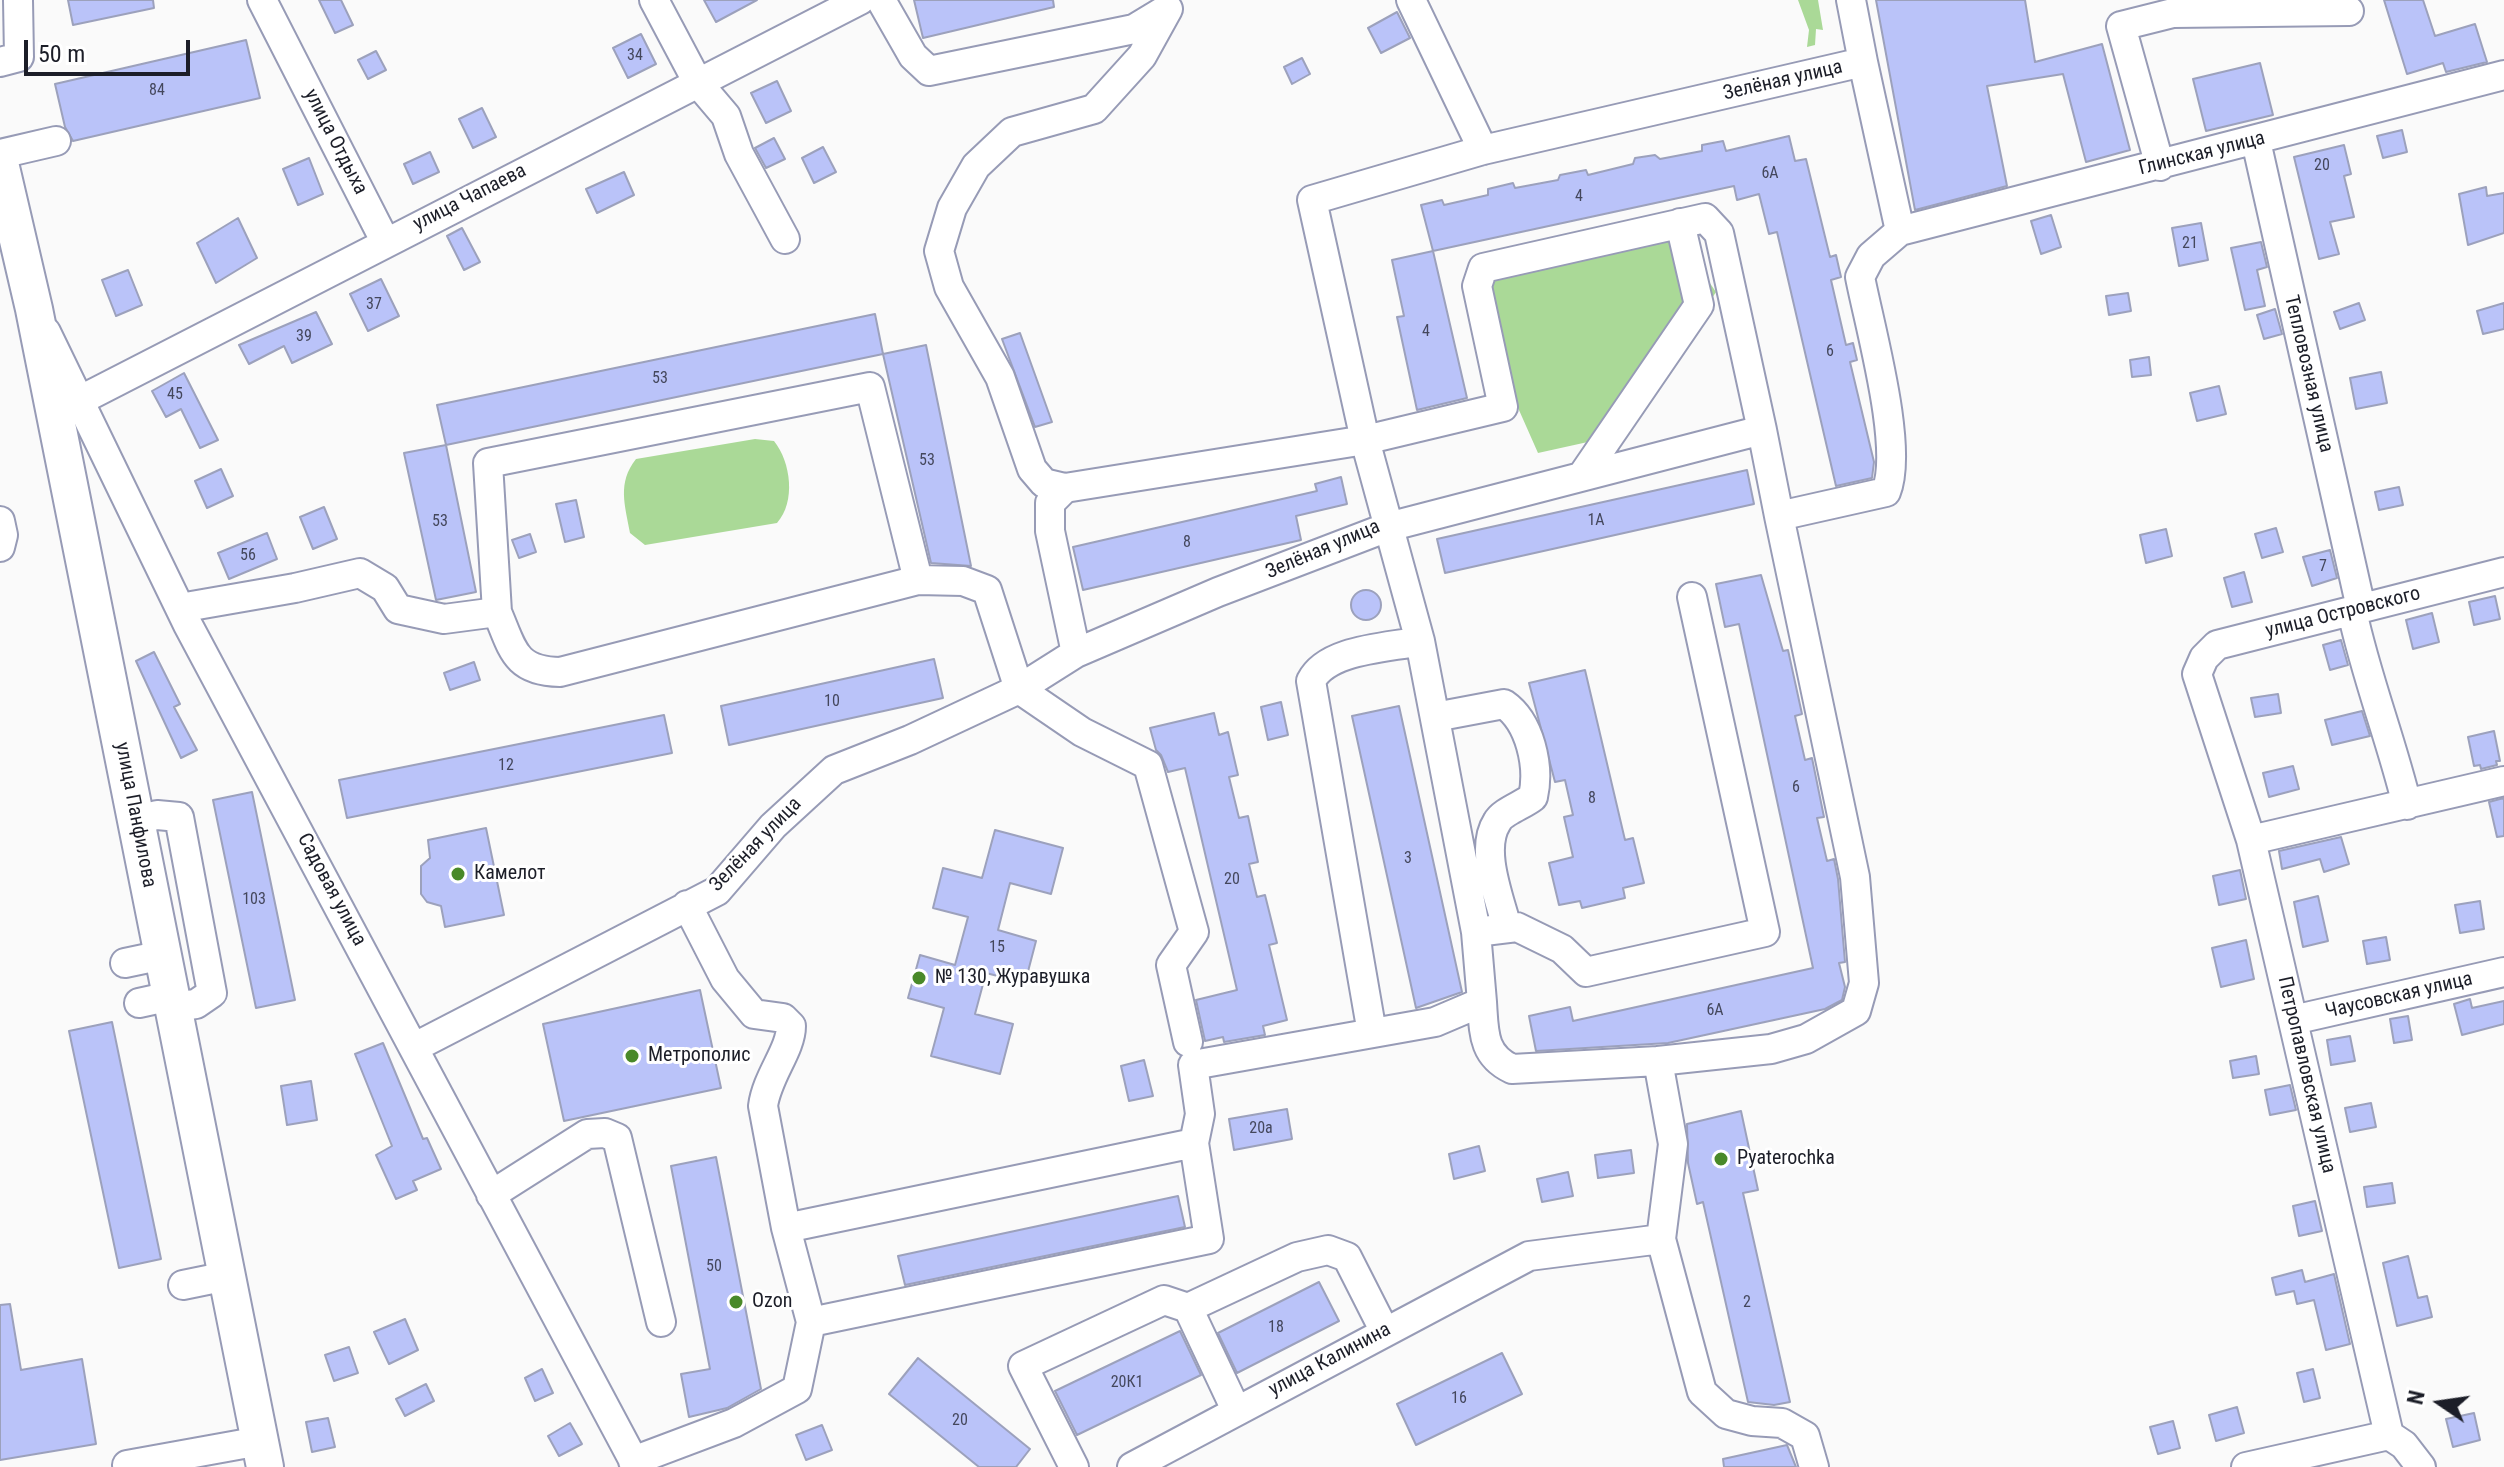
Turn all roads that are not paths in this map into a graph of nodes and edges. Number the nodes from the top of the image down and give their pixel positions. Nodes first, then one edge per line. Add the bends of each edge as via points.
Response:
1 (18, 0) edge
2 (262, 0) edge
3 (654, 0) edge
4 (860, 0) edge
5 (881, 0) edge
6 (1411, 0) edge
7 (1851, 0) edge
8 (1167, 5) edge
9 (2349, 11) dead end
10 (18, 57) edge
11 (1863, 62) junction
12 (2504, 75) edge
13 (698, 83) junction
14 (56, 141) dead end
15 (2256, 141) junction
16 (1483, 150) junction
17 (0, 154) edge
18 (0, 163) edge
19 (2160, 166) junction
20 (1680, 223) junction
21 (1900, 231) junction
22 (785, 239) dead end
23 (385, 241) junction
24 (68, 406) junction
25 (1762, 430) junction
26 (1365, 440) junction
27 (1582, 476) junction
28 (1065, 488) junction
29 (1779, 516) junction
30 (0, 521) edge
31 (1388, 527) junction
32 (0, 547) edge
33 (2504, 572) edge
34 (918, 580) junction
35 (1692, 597) dead end
36 (180, 608) junction
37 (2357, 609) junction
38 (497, 612) junction
39 (1420, 641) junction
40 (1076, 653) junction
41 (2197, 674) joint
42 (1019, 689) junction
43 (1435, 717) junction
44 (2504, 781) edge
45 (2407, 805) junction
46 (136, 820) junction
47 (2251, 840) junction
48 (687, 905) junction
49 (1507, 928) junction
50 (1476, 932) junction
51 (163, 955) junction
52 (125, 963) dead end
53 (2504, 972) edge
54 (161, 1002) junction
55 (1482, 1002) junction
56 (2293, 1020) junction
57 (1372, 1033) junction
58 (415, 1047) junction
59 (1189, 1051) junction
60 (1658, 1061) junction
61 (1194, 1143) junction
62 (491, 1195) junction
63 (786, 1228) junction
64 (1661, 1239) junction
65 (227, 1276) junction
66 (183, 1285) dead end
67 (1188, 1308) junction
68 (661, 1322) dead end
69 (811, 1322) junction
70 (1384, 1330) junction
71 (1236, 1410) junction
72 (2389, 1435) junction
73 (262, 1454) edge
74 (635, 1464) edge
75 (127, 1465) dead end
76 (1074, 1467) edge
77 (1132, 1467) edge
78 (1814, 1467) edge
79 (2246, 1467) edge
80 (2421, 1467) edge

1 - 10 street
2 - 23 street, улица Отдыха
3 - 13 street
4 - 13 street, улица Чапаева
5 - 8 street via 913,56 929,71 1134,29
6 - 16 street
7 - 11 street
8 - 28 street via 1142,56 1094,109 1012,132 976,166 952,208 939,251 949,287 1000,377 1032,469 1044,483
9 - 19 street via 2173,13 2121,26
11 - 16 street, Зелёная улица
11 - 21 street, Зелёная улица
12 - 15 street, Глинская улица
13 - 22 street via 726,116 739,154
13 - 23 street, улица Чапаева
14 - 17 street
15 - 19 street, Глинская улица
15 - 37 street, Тепловозная улица
16 - 26 street, Зелёная улица via 1312,200
18 - 24 main road, улица Панфилова via 34,309
19 - 21 street, Глинская улица
20 - 25 street via 1705,218 1719,233
20 - 26 street via 1483,268 1477,286 1503,407
20 - 27 street via 1699,305
21 - 29 street via 1871,256 1860,277 1894,447 1893,477 1886,492
23 - 24 street, улица Чапаева
24 - 36 street, Садовая улица
24 - 46 main road, улица Панфилова
25 - 27 street
25 - 29 street
26 - 28 street
26 - 31 street, Зелёная улица
27 - 31 street
28 - 40 street via 1050,503 1050,531
29 - 60 street via 1855,877 1864,983 1856,1011 1806,1039 1771,1049
30 - 32 street
31 - 39 street
31 - 40 street, Зелёная улица
33 - 37 street, улица Островского
34 - 38 street via 560,672 535,671 516,656
34 - 38 street via 870,387 488,463
34 - 42 street via 963,581 987,590
35 - 49 street via 1765,932 1586,972 1562,949 1517,927
36 - 38 street via 360,573 385,588 398,609 444,619
36 - 58 street, Садовая улица
37 - 41 street, улица Островского via 2217,645
37 - 45 street, Тепловозная улица via 2365,672
39 - 43 street
39 - 57 street via 1335,659 1316,670 1311,681
40 - 42 street, Зелёная улица
41 - 47 street, Петропавловская улица
42 - 48 street, Зелёная улица via 834,770 773,826 717,891
42 - 59 street via 1082,732 1148,765 1194,932 1171,965
43 - 49 street via 1504,704 1526,732 1537,777 1533,797 1498,819 1492,835 1491,854
43 - 50 street
44 - 45 street
45 - 47 street
46 - 51 main road, улица Панфилова
46 - 54 street via 179,817 212,993 196,1004
47 - 56 street, Петропавловская улица
48 - 58 street, Зелёная улица
48 - 63 street via 725,979 754,1014 783,1018 791,1026 763,1106
49 - 50 street
50 - 55 street
51 - 52 street
51 - 54 main road, улица Панфилова
53 - 56 street, Чаусовская улица
54 - 65 main road, улица Панфилова
55 - 57 street via 1435,1022
55 - 60 street via 1486,1045 1497,1062 1512,1069
56 - 72 street, Петропавловская улица
57 - 59 street
58 - 62 street, Садовая улица
59 - 61 street via 1200,1114
60 - 64 street via 1673,1144
61 - 63 street
61 - 69 street via 1209,1239
62 - 68 street via 587,1134 617,1138
62 - 74 street, Садовая улица
63 - 69 street
64 - 70 street, улица Калинина via 1529,1256
64 - 78 street via 1702,1392 1726,1414 1782,1423 1805,1436
65 - 66 street
65 - 73 main road, улица Панфилова
67 - 70 street via 1297,1257 1328,1250 1347,1257
67 - 71 street
67 - 76 street via 1164,1300 1023,1366
69 - 74 street via 797,1389 734,1423
70 - 71 street, улица Калинина
71 - 77 street, улица Калинина
72 - 79 street
72 - 80 street
73 - 75 street

